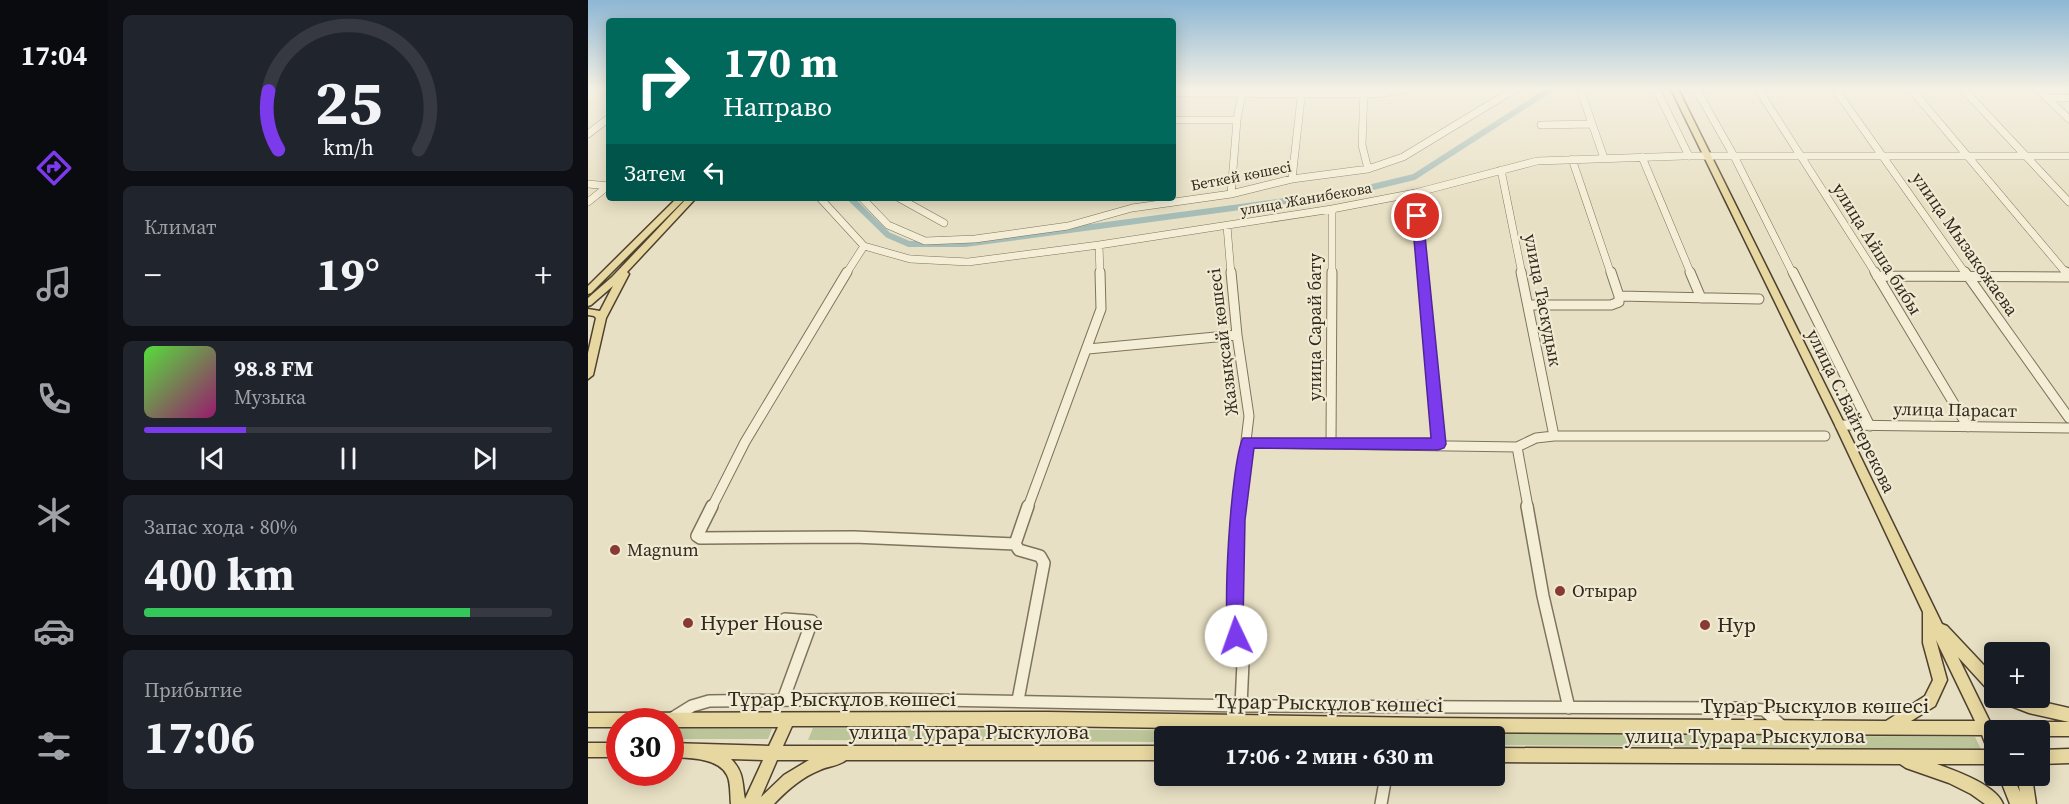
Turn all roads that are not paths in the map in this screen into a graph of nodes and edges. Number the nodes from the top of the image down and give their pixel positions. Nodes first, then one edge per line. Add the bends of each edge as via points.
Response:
1 (1236, 127) edge
2 (1297, 127) edge
3 (1363, 127) edge
4 (1453, 127) edge
5 (1593, 127) edge
6 (1674, 127) edge
7 (1693, 127) edge
8 (1717, 127) edge
9 (1782, 127) edge
10 (1862, 127) edge
11 (1943, 127) edge
12 (1998, 127) edge
13 (1689, 156) junction
14 (1708, 156) junction
15 (1734, 156) junction
16 (1800, 156) junction
17 (1884, 156) junction
18 (1969, 156) junction
19 (2026, 156) junction
20 (2069, 156) edge
21 (1642, 157) junction
22 (1604, 158) junction
23 (1572, 159) junction
24 (1368, 169) junction
25 (1501, 170) junction
26 (606, 178) edge
27 (1292, 179) junction
28 (588, 184) edge
29 (598, 185) junction
30 (606, 186) edge
31 (606, 188) edge
32 (1415, 193) junction
33 (1231, 194) junction
34 (679, 201) edge
35 (689, 201) edge
36 (823, 201) edge
37 (865, 201) edge
38 (904, 201) edge
39 (1133, 201) edge
40 (588, 202) edge
41 (2069, 202) edge
42 (1132, 208) junction
43 (1332, 209) junction
44 (944, 223) dead end
45 (1227, 226) junction
46 (1099, 245) junction
47 (864, 246) junction
48 (629, 264) junction
49 (1877, 276) junction
50 (2069, 276) edge
51 (1970, 277) junction
52 (588, 291) edge
53 (1618, 297) junction
54 (1701, 298) junction
55 (1759, 299) dead end
56 (588, 303) edge
57 (1529, 305) junction
58 (588, 312) edge
59 (601, 318) junction
60 (1237, 335) junction
61 (1088, 349) junction
62 (588, 375) edge
63 (2069, 418) edge
64 (1840, 425) junction
65 (1870, 426) junction
66 (1968, 427) junction
67 (2069, 428) edge
68 (1554, 436) junction
69 (1825, 436) dead end
70 (1248, 442) junction
71 (1331, 444) junction
72 (1438, 444) junction
73 (1517, 447) junction
74 (1015, 544) junction
75 (1932, 616) junction
76 (785, 619) dead end
77 (1984, 675) edge
78 (783, 700) junction
79 (796, 700) junction
80 (1018, 700) junction
81 (1052, 700) junction
82 (1241, 706) junction
83 (1569, 708) junction
84 (2038, 708) edge
85 (684, 711) edge
86 (2069, 715) edge
87 (1048, 719) junction
88 (588, 720) edge
89 (606, 720) edge
90 (684, 720) edge
91 (787, 722) junction
92 (1984, 724) edge
93 (1269, 726) edge
94 (1784, 727) junction
95 (1889, 728) junction
96 (1984, 728) edge
97 (2050, 729) edge
98 (2069, 729) edge
99 (1505, 730) edge
100 (588, 750) edge
101 (606, 750) edge
102 (687, 750) joint
103 (873, 752) junction
104 (774, 753) junction
105 (1154, 753) edge
106 (1505, 755) edge
107 (2069, 756) edge
108 (1894, 757) junction
109 (1984, 757) edge
110 (2050, 757) edge
111 (1384, 786) edge
112 (2010, 786) edge
113 (2026, 786) edge
114 (738, 804) edge
115 (750, 804) edge
116 (764, 804) edge
117 (1380, 804) edge
118 (1996, 804) edge
119 (2018, 804) edge
120 (2029, 804) edge

1 - 33 street
2 - 27 street
3 - 24 street
4 - 24 street, Беткей көшесі via 1402,157
5 - 22 street
6 - 13 street
7 - 14 main road, улица С.Байтерекова
8 - 15 street
9 - 16 street, улица Айша бибы
10 - 17 street, улица Мызакожаева
11 - 18 street
12 - 19 street
13 - 14 street, улица Жанибекова
13 - 21 street, улица Жанибекова
14 - 15 street, улица Жанибекова
14 - 64 main road, улица С.Байтерекова
15 - 16 street, улица Жанибекова
15 - 65 street
16 - 17 street, улица Жанибекова
16 - 49 street, улица Айша бибы
17 - 18 street, улица Жанибекова
17 - 51 street, улица Мызакожаева
18 - 19 street, улица Жанибекова
18 - 50 street
19 - 20 street, улица Жанибекова
19 - 41 street
21 - 22 street, улица Жанибекова
21 - 54 street
22 - 23 street, улица Жанибекова
23 - 25 street, улица Жанибекова via 1537,161
23 - 53 street
24 - 27 street, Беткей көшесі
25 - 32 street, улица Жанибекова
25 - 57 street, улица Таскудык
26 - 29 street
27 - 33 street, Беткей көшесі
28 - 29 street
29 - 30 street
31 - 40 street
32 - 43 street, улица Жанибекова
32 - 72 street
33 - 42 street, Беткей көшесі
34 - 52 main road
35 - 48 main road
36 - 47 street, улица Жанибекова
37 - 42 street, Беткей көшесі via 888,225 926,241 975,239 1068,226
38 - 44 street
39 - 42 street
43 - 45 street, улица Жанибекова
43 - 71 street, улица Сарай бату
45 - 46 street, улица Жанибекова
45 - 60 street, Жазықсай көшесі
46 - 47 street, улица Жанибекова via 968,262 910,259
46 - 61 street via 1101,309
47 - 74 street via 825,304 697,536
48 - 56 main road
48 - 59 main road
49 - 51 street
49 - 66 street, улица Айша бибы
50 - 51 street
51 - 63 street, улица Мызакожаева
53 - 54 street
53 - 57 street via 1618,302 1611,305
54 - 55 street
57 - 68 street, улица Таскудык
58 - 59 main road
59 - 62 main road
60 - 61 street
60 - 70 street, Жазықсай көшесі via 1250,416
61 - 74 street
64 - 65 street, улица Парасат
64 - 75 main road, улица С.Байтерекова
65 - 66 street, улица Парасат
66 - 67 street, улица Парасат
68 - 69 street
68 - 73 street via 1536,438
70 - 71 street
70 - 82 street, Жазықсай көшесі via 1239,498 1234,624 1243,663
71 - 72 street
72 - 73 street
73 - 83 street via 1543,596
74 - 80 street via 1019,550 1040,556 1044,563
75 - 77 main road
75 - 92 main road, улица С.Байтерекова
75 - 95 main road via 1930,643 1940,680 1930,701
76 - 78 street via 810,619 812,624
78 - 79 street
78 - 85 street via 709,701
79 - 80 street
79 - 91 street
80 - 81 street
81 - 82 street
81 - 87 street
82 - 83 street
83 - 94 street via 1764,710
84 - 86 main road
87 - 91 main road, Тұрар Рыскұлов көшесі
87 - 93 main road, Тұрар Рыскұлов көшесі
88 - 89 main road, Тұрар Рыскұлов көшесі
90 - 91 main road, Тұрар Рыскұлов көшесі
91 - 104 main road
94 - 95 main road, Тұрар Рыскұлов көшесі
94 - 99 main road, Тұрар Рыскұлов көшесі
95 - 96 main road, Тұрар Рыскұлов көшесі
97 - 98 main road, Тұрар Рыскұлов көшесі
100 - 101 main road
102 - 104 main road
102 - 114 main road via 731,767 736,777
103 - 104 main road, улица Турара Рыскулова
103 - 105 main road, улица Турара Рыскулова
103 - 116 main road via 806,767
104 - 115 main road
106 - 108 main road, улица Турара Рыскулова
107 - 110 main road
108 - 109 main road, улица Турара Рыскулова
108 - 118 main road via 1952,776
111 - 117 street
112 - 119 main road
113 - 120 main road

